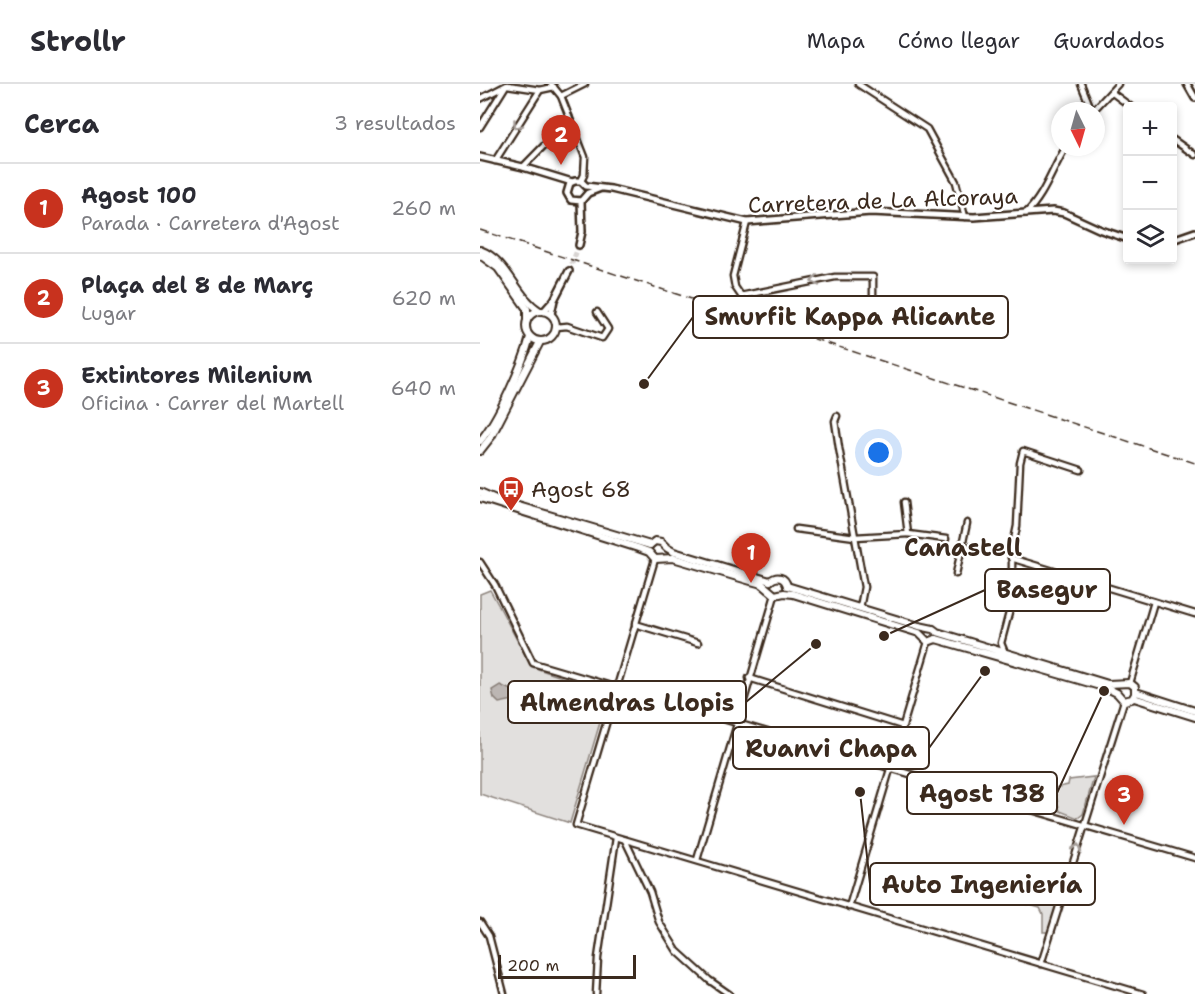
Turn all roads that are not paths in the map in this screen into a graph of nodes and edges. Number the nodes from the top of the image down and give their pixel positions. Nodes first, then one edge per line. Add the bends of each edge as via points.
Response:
1 (585, 84) edge
2 (858, 84) edge
3 (1081, 84) edge
4 (1118, 84) edge
5 (1187, 84) edge
6 (507, 85) edge
7 (552, 86) edge
8 (542, 91) junction
9 (1111, 92) junction
10 (561, 96) junction
11 (1195, 98) edge
12 (480, 99) edge
13 (1089, 102) edge
14 (1102, 102) edge
15 (1125, 102) edge
16 (569, 117) junction
17 (480, 127) edge
18 (1177, 142) edge
19 (1195, 155) edge
20 (1060, 156) edge
21 (480, 157) edge
22 (495, 161) junction
23 (523, 167) junction
24 (581, 182) junction
25 (570, 184) junction
26 (586, 186) junction
27 (601, 188) junction
28 (588, 194) junction
29 (578, 201) junction
30 (1026, 213) junction
31 (965, 217) junction
32 (747, 222) junction
33 (1195, 232) edge
34 (1123, 237) edge
35 (1177, 239) edge
36 (579, 245) tunnel mouth
37 (480, 250) edge
38 (480, 255) edge
39 (569, 271) tunnel mouth
40 (741, 296) junction
41 (545, 312) junction
42 (597, 312) dead end
43 (527, 320) junction
44 (557, 327) junction
45 (530, 337) junction
46 (540, 342) junction
47 (837, 417) dead end
48 (480, 441) edge
49 (480, 451) edge
50 (1081, 470) dead end
51 (480, 492) edge
52 (480, 498) edge
53 (904, 502) dead end
54 (967, 523) dead end
55 (796, 529) dead end
56 (908, 534) junction
57 (855, 537) junction
58 (946, 539) dead end
59 (962, 546) junction
60 (650, 548) junction
61 (667, 548) junction
62 (1012, 550) junction
63 (664, 557) junction
64 (1011, 558) junction
65 (655, 559) junction
66 (480, 562) edge
67 (956, 574) dead end
68 (769, 585) junction
69 (787, 586) junction
70 (784, 593) junction
71 (775, 595) junction
72 (1154, 602) junction
73 (860, 608) junction
74 (1195, 614) edge
75 (635, 624) junction
76 (927, 629) junction
77 (923, 635) junction
78 (936, 636) junction
79 (928, 642) junction
80 (698, 643) dead end
81 (1001, 643) junction
82 (992, 649) junction
83 (1005, 653) junction
84 (749, 678) junction
85 (1130, 683) junction
86 (1121, 684) junction
87 (616, 687) junction
88 (1117, 693) junction
89 (1135, 695) junction
90 (1124, 701) junction
91 (1195, 711) edge
92 (1195, 717) edge
93 (736, 722) junction
94 (903, 726) junction
95 (890, 769) junction
96 (1084, 826) junction
97 (616, 838) junction
98 (625, 840) junction
99 (1195, 858) edge
100 (697, 860) junction
101 (849, 907) junction
102 (480, 922) edge
103 (1041, 964) junction
104 (504, 994) edge
105 (596, 994) edge
106 (729, 994) edge
107 (1143, 994) edge

1 - 10 street
2 - 31 street via 927,129 956,182
3 - 13 street
4 - 9 street
5 - 11 street
6 - 8 street
6 - 12 street
6 - 17 street
7 - 8 street
7 - 10 street
8 -> 22 street
9 - 14 street
9 - 15 street
10 - 16 street
16 - 23 street
16 - 24 street via 585,157
18 - 19 street
20 - 30 street via 1038,202
21 - 22 street
22 - 23 street
23 - 25 street
24 - 25 street
24 - 26 street
25 - 29 street via 568,197
26 - 27 street, Carretera de La Alcoraya
26 - 28 street
27 - 28 street
27 - 32 street, Carretera de La Alcoraya
28 - 29 street
29 - 36 street via 582,232
30 - 31 street, Carretera de La Alcoraya
30 - 34 street, Carretera de La Alcoraya via 1061,212
31 - 32 street, Carretera de La Alcoraya via 871,212
32 - 40 street via 733,276
33 - 35 street
37 - 41 main road via 502,266 531,305
38 - 43 main road via 498,268 527,309
39 - 41 street
40 -> 40 street via 756,313 873,309 873,277 835,277
41 - 43 main road via 533,313
41 - 44 main road
42 - 44 street via 608,329 603,338 567,326
43 - 45 main road
44 - 46 main road via 551,338
45 - 46 main road
45 - 48 main road via 497,415
46 - 49 main road
47 - 57 street
50 - 62 street via 1023,451
51 - 60 main road
52 - 60 main road
53 - 56 street
54 - 59 street
55 - 57 street
56 - 57 street
56 - 58 street
57 - 73 street via 864,587
59 - 62 street
59 - 67 street
60 - 61 main road via 658,541
60 - 65 main road
61 - 63 main road
61 - 68 main road
62 - 64 street
63 - 65 main road
63 - 68 main road
64 - 72 street
64 - 81 street via 1009,613
65 - 75 street
66 - 87 street via 533,663
68 - 69 main road via 780,578
68 - 71 main road
69 - 70 main road
69 - 73 main road
70 - 71 main road
70 - 77 main road
71 - 84 street
72 - 74 street
72 - 85 street
73 - 76 main road
75 - 80 street
75 - 87 street
76 - 77 main road
76 - 78 main road via 933,629
77 - 79 main road
78 - 79 main road
78 - 82 main road
78 - 88 main road
79 - 94 street
81 - 82 street
81 - 83 street
82 - 83 main road
83 - 86 main road via 1108,684
84 - 93 street
84 - 94 street
85 - 86 main road
85 - 89 main road
86 - 88 main road
87 - 93 street
87 - 97 street via 576,825
88 - 90 main road
89 - 90 main road
89 - 91 main road
89 - 92 main road
90 - 96 street
93 - 95 street
93 - 100 street
94 - 95 street
95 - 96 street
95 - 101 street
96 - 99 street
103 -> 96 street
97 - 98 street
97 - 105 street
98 - 100 street
98 - 106 street via 650,892 659,922 677,951
100 - 101 street
101 - 103 street
102 - 104 street via 489,936
103 - 107 street

